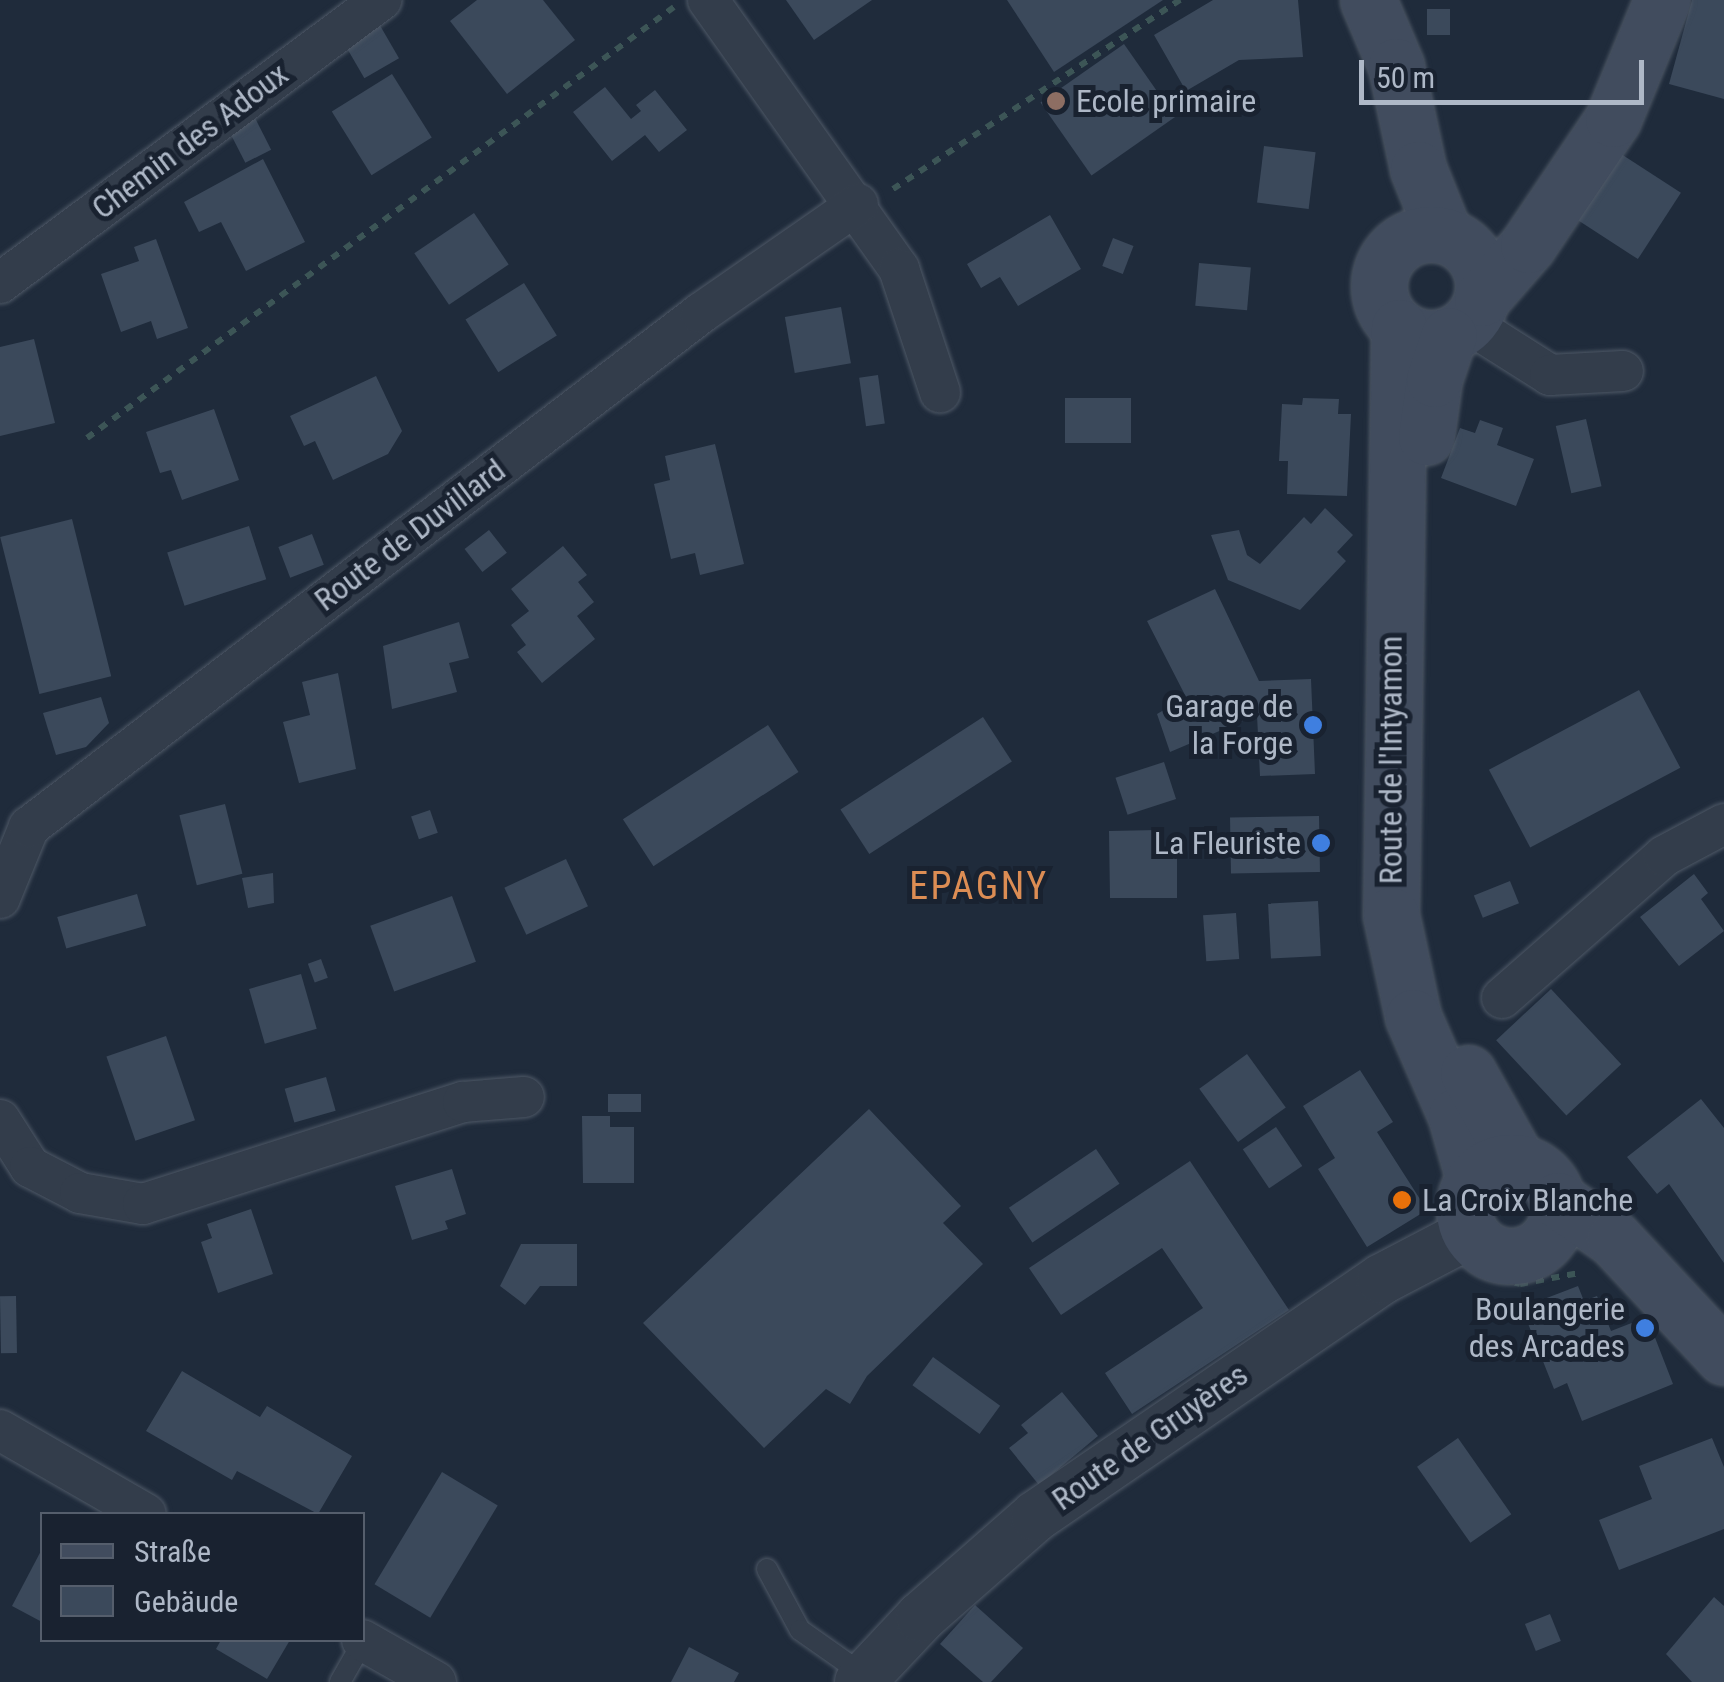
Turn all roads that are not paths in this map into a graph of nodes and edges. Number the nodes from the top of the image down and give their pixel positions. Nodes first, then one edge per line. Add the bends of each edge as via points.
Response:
1 (381, 0) edge
2 (1662, 0) edge
3 (694, 2) edge
4 (1370, 9) edge
5 (870, 200) junction
6 (1544, 214) junction
7 (1434, 243) junction
8 (0, 283) edge
9 (1449, 321) junction
10 (1624, 371) dead end
11 (940, 392) dead end
12 (1724, 824) edge
13 (0, 898) edge
14 (1502, 998) dead end
15 (524, 1097) dead end
16 (0, 1120) edge
17 (1496, 1170) junction
18 (1552, 1221) junction
19 (1457, 1238) junction
20 (1724, 1357) edge
21 (0, 1430) edge
22 (143, 1512) edge
23 (767, 1568) dead end
24 (365, 1641) edge
25 (362, 1642) edge
26 (863, 1679) edge
27 (340, 1682) edge
28 (436, 1682) edge

1 - 8 street, Chemin des Adoux
2 - 6 main road via 1630,90
3 - 5 street
4 - 7 main road via 1396,66
5 - 11 street
5 - 13 street, Route de Duvillard via 700,312 29,827
6 - 7 main road via 1512,234
6 - 9 main road via 1528,245
7 - 9 main road via 1482,273
7 - 9 main road via 1379,288
9 - 10 street via 1550,375
9 - 17 main road, Route de l'Intyamon via 1391,916 1412,1017 1456,1116
12 - 14 street via 1664,856
15 - 16 street via 462,1102 143,1204 80,1193 30,1167
17 - 18 main road via 1544,1175
17 - 19 main road via 1464,1200
18 - 19 main road via 1529,1253 1501,1256
18 - 20 main road
19 - 26 street, Route de Gruyères via 1036,1516 921,1617
21 - 22 street
23 - 26 lane via 800,1630
24 - 28 street
25 - 27 lane

